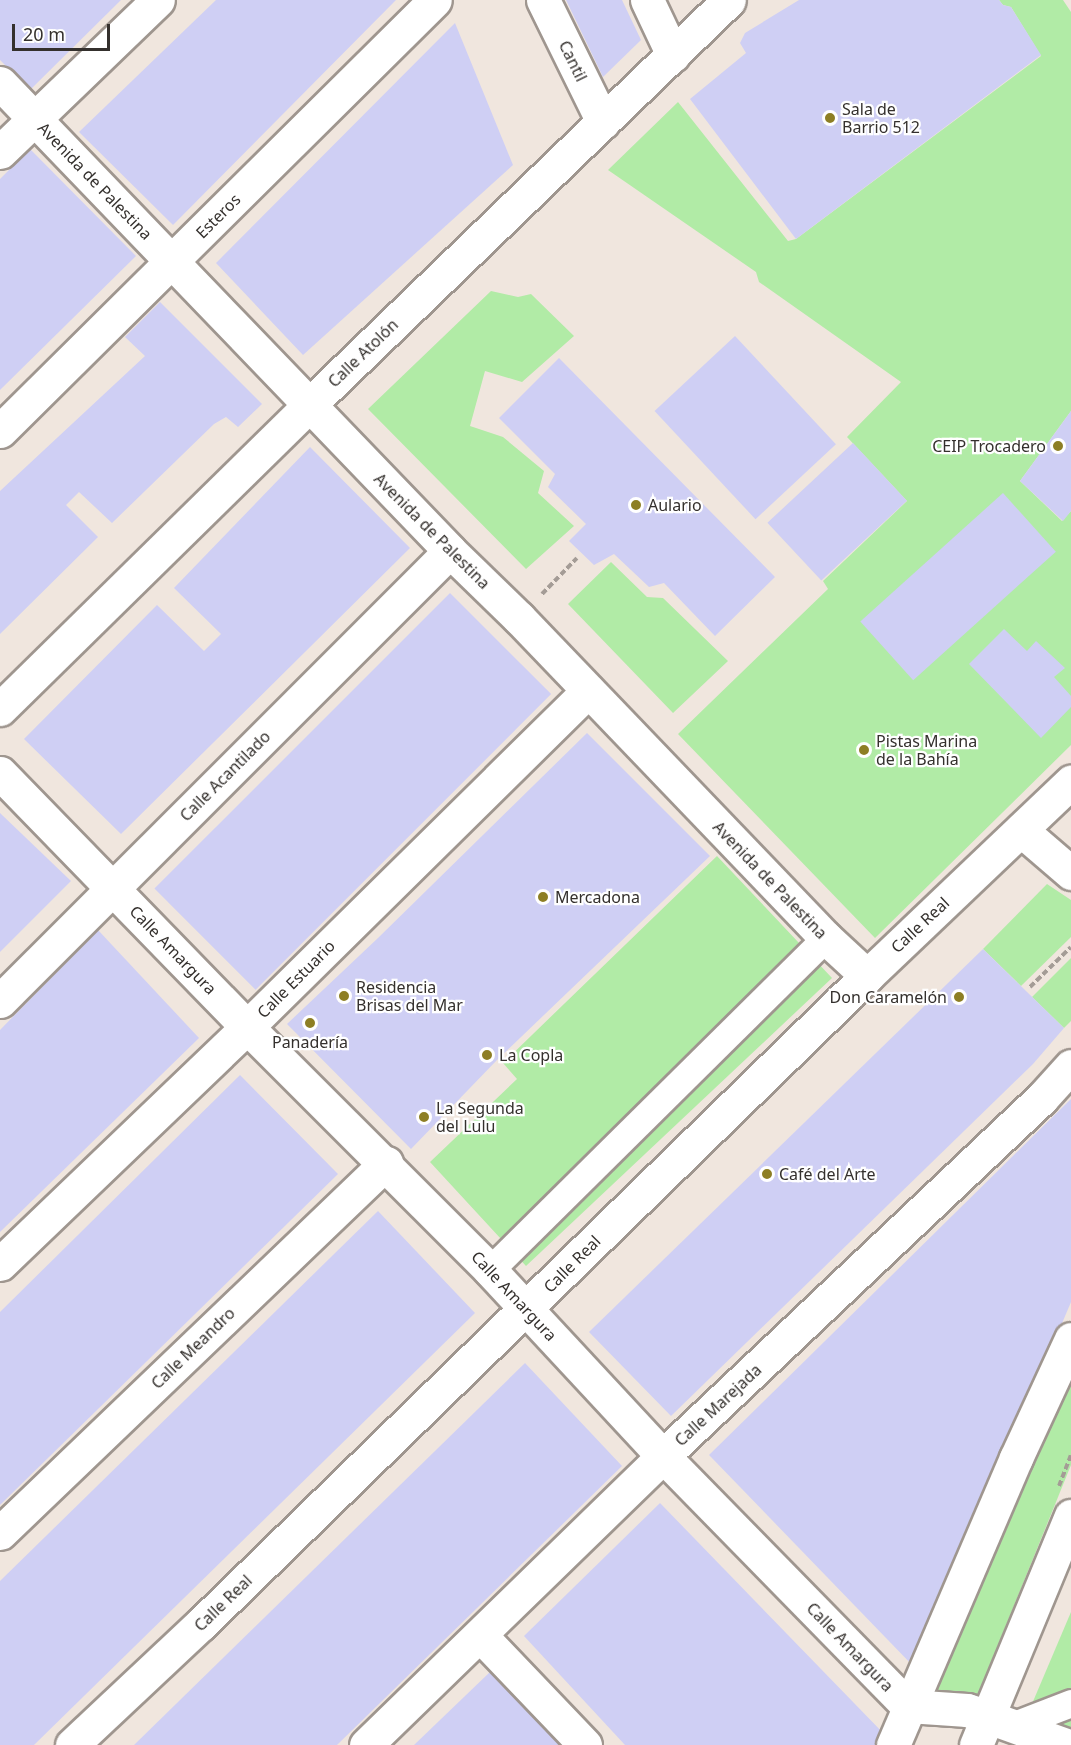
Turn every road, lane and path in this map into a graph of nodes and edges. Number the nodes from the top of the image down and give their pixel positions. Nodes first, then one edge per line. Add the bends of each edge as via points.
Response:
1 (158, 0) edge
2 (435, 0) edge
3 (543, 0) edge
4 (646, 0) edge
5 (729, 0) edge
6 (673, 55) junction
7 (0, 83) edge
8 (35, 118) junction
9 (603, 123) junction
10 (0, 152) edge
11 (171, 262) junction
12 (309, 405) junction
13 (0, 431) edge
14 (450, 551) junction
15 (577, 558) dead end
16 (519, 618) junction
17 (588, 692) junction
18 (0, 709) edge
19 (0, 773) edge
20 (1071, 782) edge
21 (1021, 830) junction
22 (1071, 873) edge
23 (113, 887) junction
24 (826, 939) junction
25 (1071, 946) edge
26 (867, 976) junction
27 (1029, 987) dead end
28 (0, 1000) edge
29 (247, 1027) junction
30 (1071, 1066) edge
31 (386, 1163) junction
32 (0, 1263) edge
33 (490, 1270) junction
34 (526, 1308) junction
35 (1071, 1339) edge
36 (663, 1456) junction
37 (1071, 1516) edge
38 (0, 1533) edge
39 (480, 1635) junction
40 (1071, 1703) edge
41 (908, 1706) junction
42 (993, 1729) edge
43 (72, 1745) edge
44 (366, 1745) edge
45 (585, 1745) edge
46 (893, 1745) edge
47 (1066, 1745) edge

1 - 8 street
2 - 11 street, Esteros
3 - 9 street, Cantil
4 - 6 street
5 - 6 street, Calle Atolón
6 - 9 street, Calle Atolón
7 - 8 street, Avenida de Palestina
8 - 10 street
8 - 11 street, Avenida de Palestina
9 - 12 street, Calle Atolón
11 - 12 street, Avenida de Palestina
11 - 13 street, Esteros
12 - 14 street, Avenida de Palestina
12 - 18 street, Calle Atolón
14 - 16 street, Avenida de Palestina
14 - 23 street, Calle Acantilado
15 - 16 path
16 - 17 street, Avenida de Palestina
17 - 24 street, Avenida de Palestina
17 - 29 street, Calle Estuario
19 - 23 street, Calle Amargura
20 - 21 street, Calle Real
21 - 22 street
21 - 26 street, Calle Real
23 - 28 street, Calle Acantilado
23 - 29 street, Calle Amargura
24 - 26 street, Avenida de Palestina
24 - 33 street
25 - 27 path
26 - 34 street, Calle Real
29 - 31 street, Calle Amargura
29 - 32 street, Calle Estuario
30 - 36 street, Calle Marejada via 1042,1098
31 - 33 street, Calle Amargura
31 - 38 street, Calle Meandro
33 - 34 street, Calle Amargura
34 - 36 street, Calle Amargura
34 - 43 street, Calle Real
35 - 41 street
36 - 39 street, Calle Marejada
36 - 41 street, Calle Amargura
37 - 42 street
39 - 44 street, Calle Marejada
39 - 45 street
40 - 42 street
41 - 42 street via 967,1710
41 - 46 street
42 - 47 street

